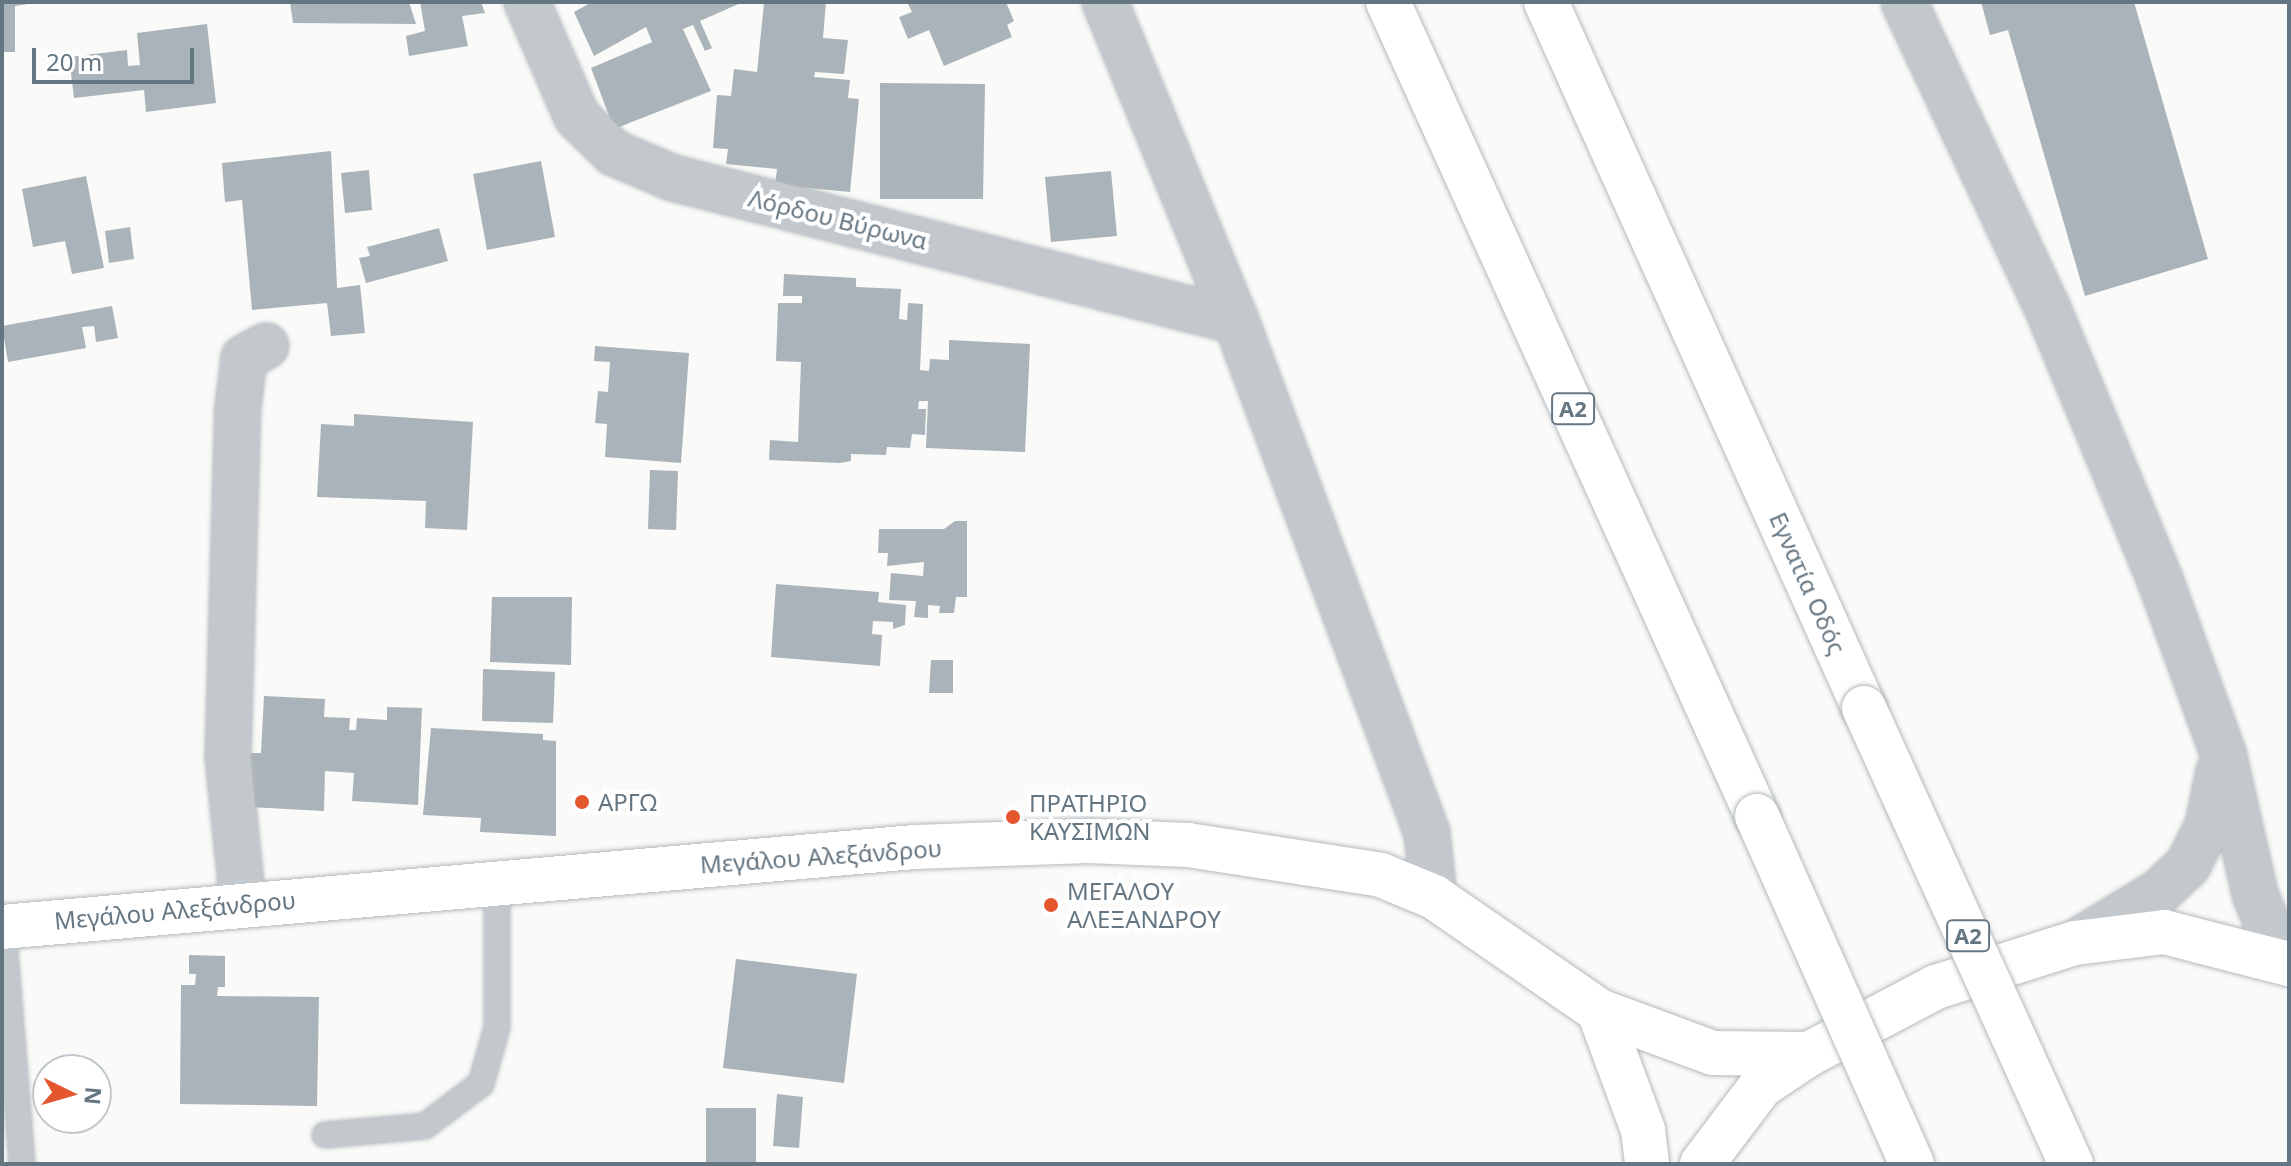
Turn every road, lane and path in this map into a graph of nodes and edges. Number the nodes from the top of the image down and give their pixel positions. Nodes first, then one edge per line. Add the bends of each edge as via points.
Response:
1 (527, 2) edge
2 (1105, 2) edge
3 (1388, 2) edge
4 (1546, 2) edge
5 (1904, 2) edge
6 (1236, 321) junction
7 (266, 346) dead end
8 (2223, 753) junction
9 (497, 882) junction
10 (1434, 897) junction
11 (243, 904) junction
12 (2, 915) edge
13 (2, 927) edge
14 (2075, 943) junction
15 (2289, 948) edge
16 (2289, 964) edge
17 (1599, 1011) junction
18 (1809, 1054) junction
19 (325, 1135) dead end
20 (22, 1164) edge
21 (1647, 1164) edge
22 (1702, 1164) edge
23 (1912, 1164) edge
24 (2071, 1164) edge

1 - 6 street, Λόρδου Βύρωνα via 577,117 614,153 673,178
2 - 6 street
3 - 23 main road, Α2, bridge
4 - 24 main road, Εγνατία Οδός / Α2, bridge
5 - 8 street via 2047,307 2160,580
6 - 10 street via 1427,833
7 - 11 street via 244,358 238,407 228,756
8 - 14 street via 2208,825 2188,865 2158,893
8 - 15 street via 2255,894 2269,928
9 - 10 main road, Μεγάλου Αλεξάνδρου via 915,847 1088,841 1305,859 1381,875
9 - 11 main road, Μεγάλου Αλεξάνδρου
9 - 19 lane via 497,1027 481,1084 425,1126
10 - 17 main road, Μεγάλου Αλεξάνδρου
11 - 13 main road, Μεγάλου Αλεξάνδρου
12 - 13 street
13 - 20 lane
14 - 16 main road via 2164,932
14 - 18 main road via 1936,987
17 - 18 main road, Μεγάλου Αλεξάνδρου via 1713,1053
17 - 21 main road via 1643,1130
18 - 22 main road via 1761,1086

